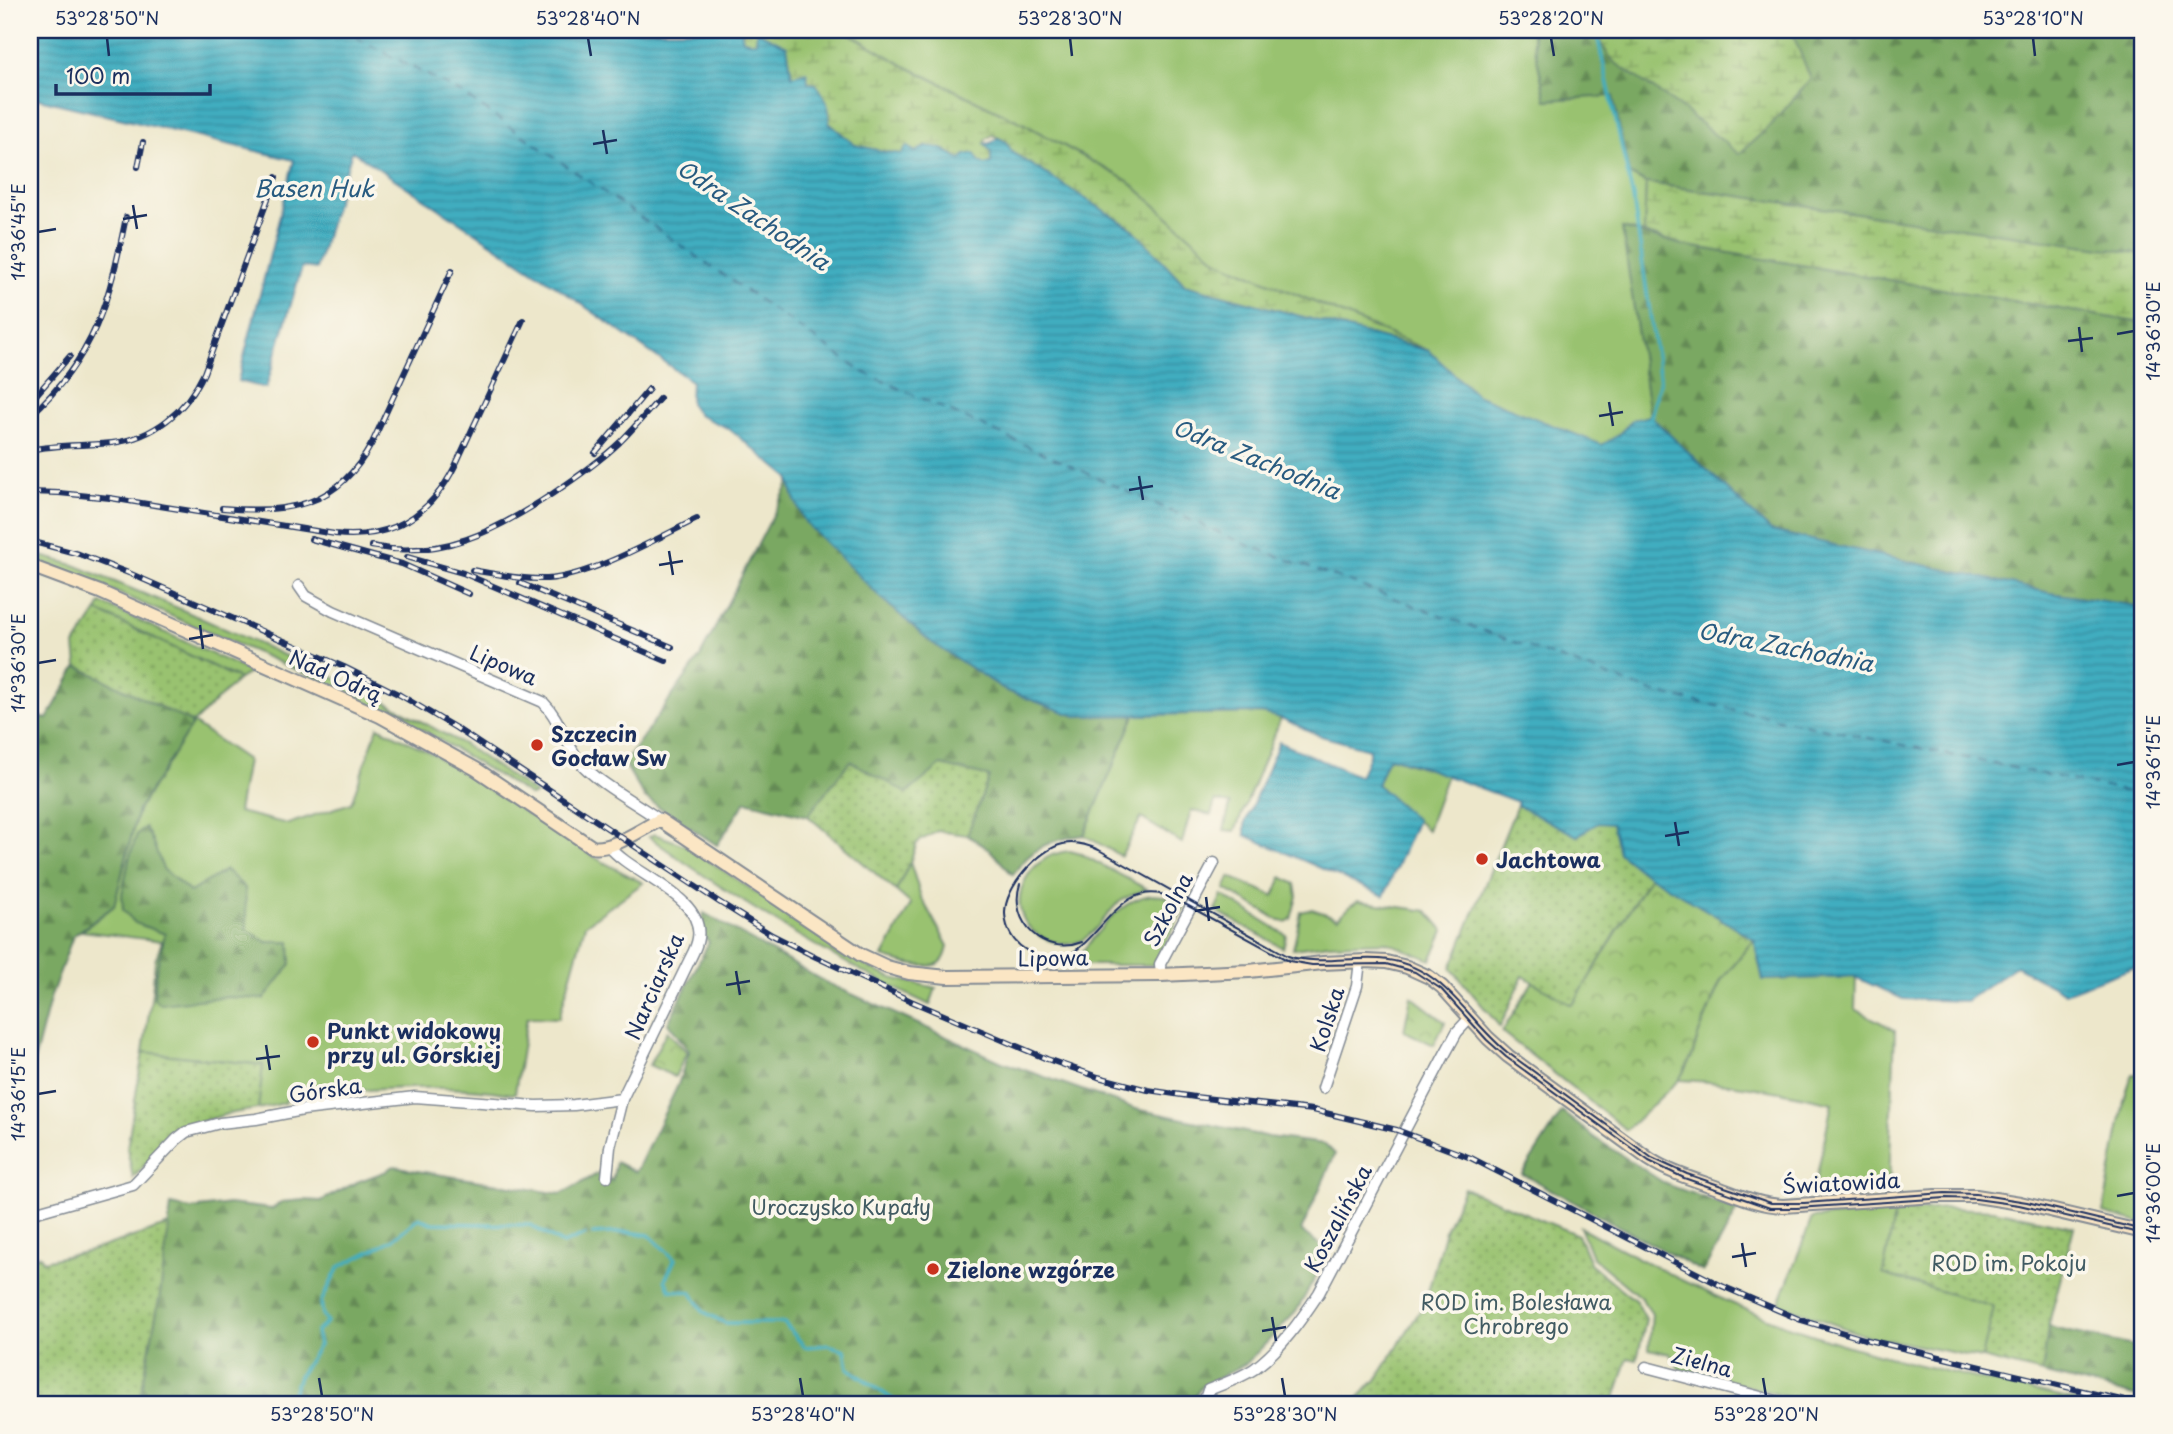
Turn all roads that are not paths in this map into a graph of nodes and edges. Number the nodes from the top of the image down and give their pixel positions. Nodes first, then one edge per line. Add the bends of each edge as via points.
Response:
1 (30, 566) edge
2 (299, 586) dead end
3 (660, 820) junction
4 (609, 846) junction
5 (1214, 863) dead end
6 (1360, 961) junction
7 (1161, 975) junction
8 (1470, 1018) junction
9 (1323, 1088) dead end
10 (622, 1099) junction
11 (607, 1177) dead end
12 (30, 1214) edge
13 (2143, 1232) edge
14 (1646, 1367) dead end
15 (1207, 1404) edge
16 (1787, 1404) edge

1 - 4 street, Nad Odrą via 371,711 467,763 589,845
2 - 3 street, Lipowa via 306,596 333,611 542,702 580,762
3 - 4 street
3 - 7 street, Lipowa via 857,952 892,969 947,977
4 - 10 street, Narciarska via 683,901 698,929 690,959
5 - 7 street, Szkolna via 1160,964
6 - 7 street, Lipowa
6 - 8 street, Lipowa via 1394,963 1425,975
6 - 9 street, Kolska via 1357,986
8 - 13 street, Światowida via 1508,1056 1653,1161 1761,1203 1792,1206 1976,1196
8 - 15 street, Koszalińska via 1451,1043 1319,1293 1268,1357 1252,1370 1208,1390
10 - 11 street, Narciarska
10 - 12 street, Górska via 536,1106 415,1097 220,1123 186,1132 139,1180 125,1188
14 - 16 street, Zielna

